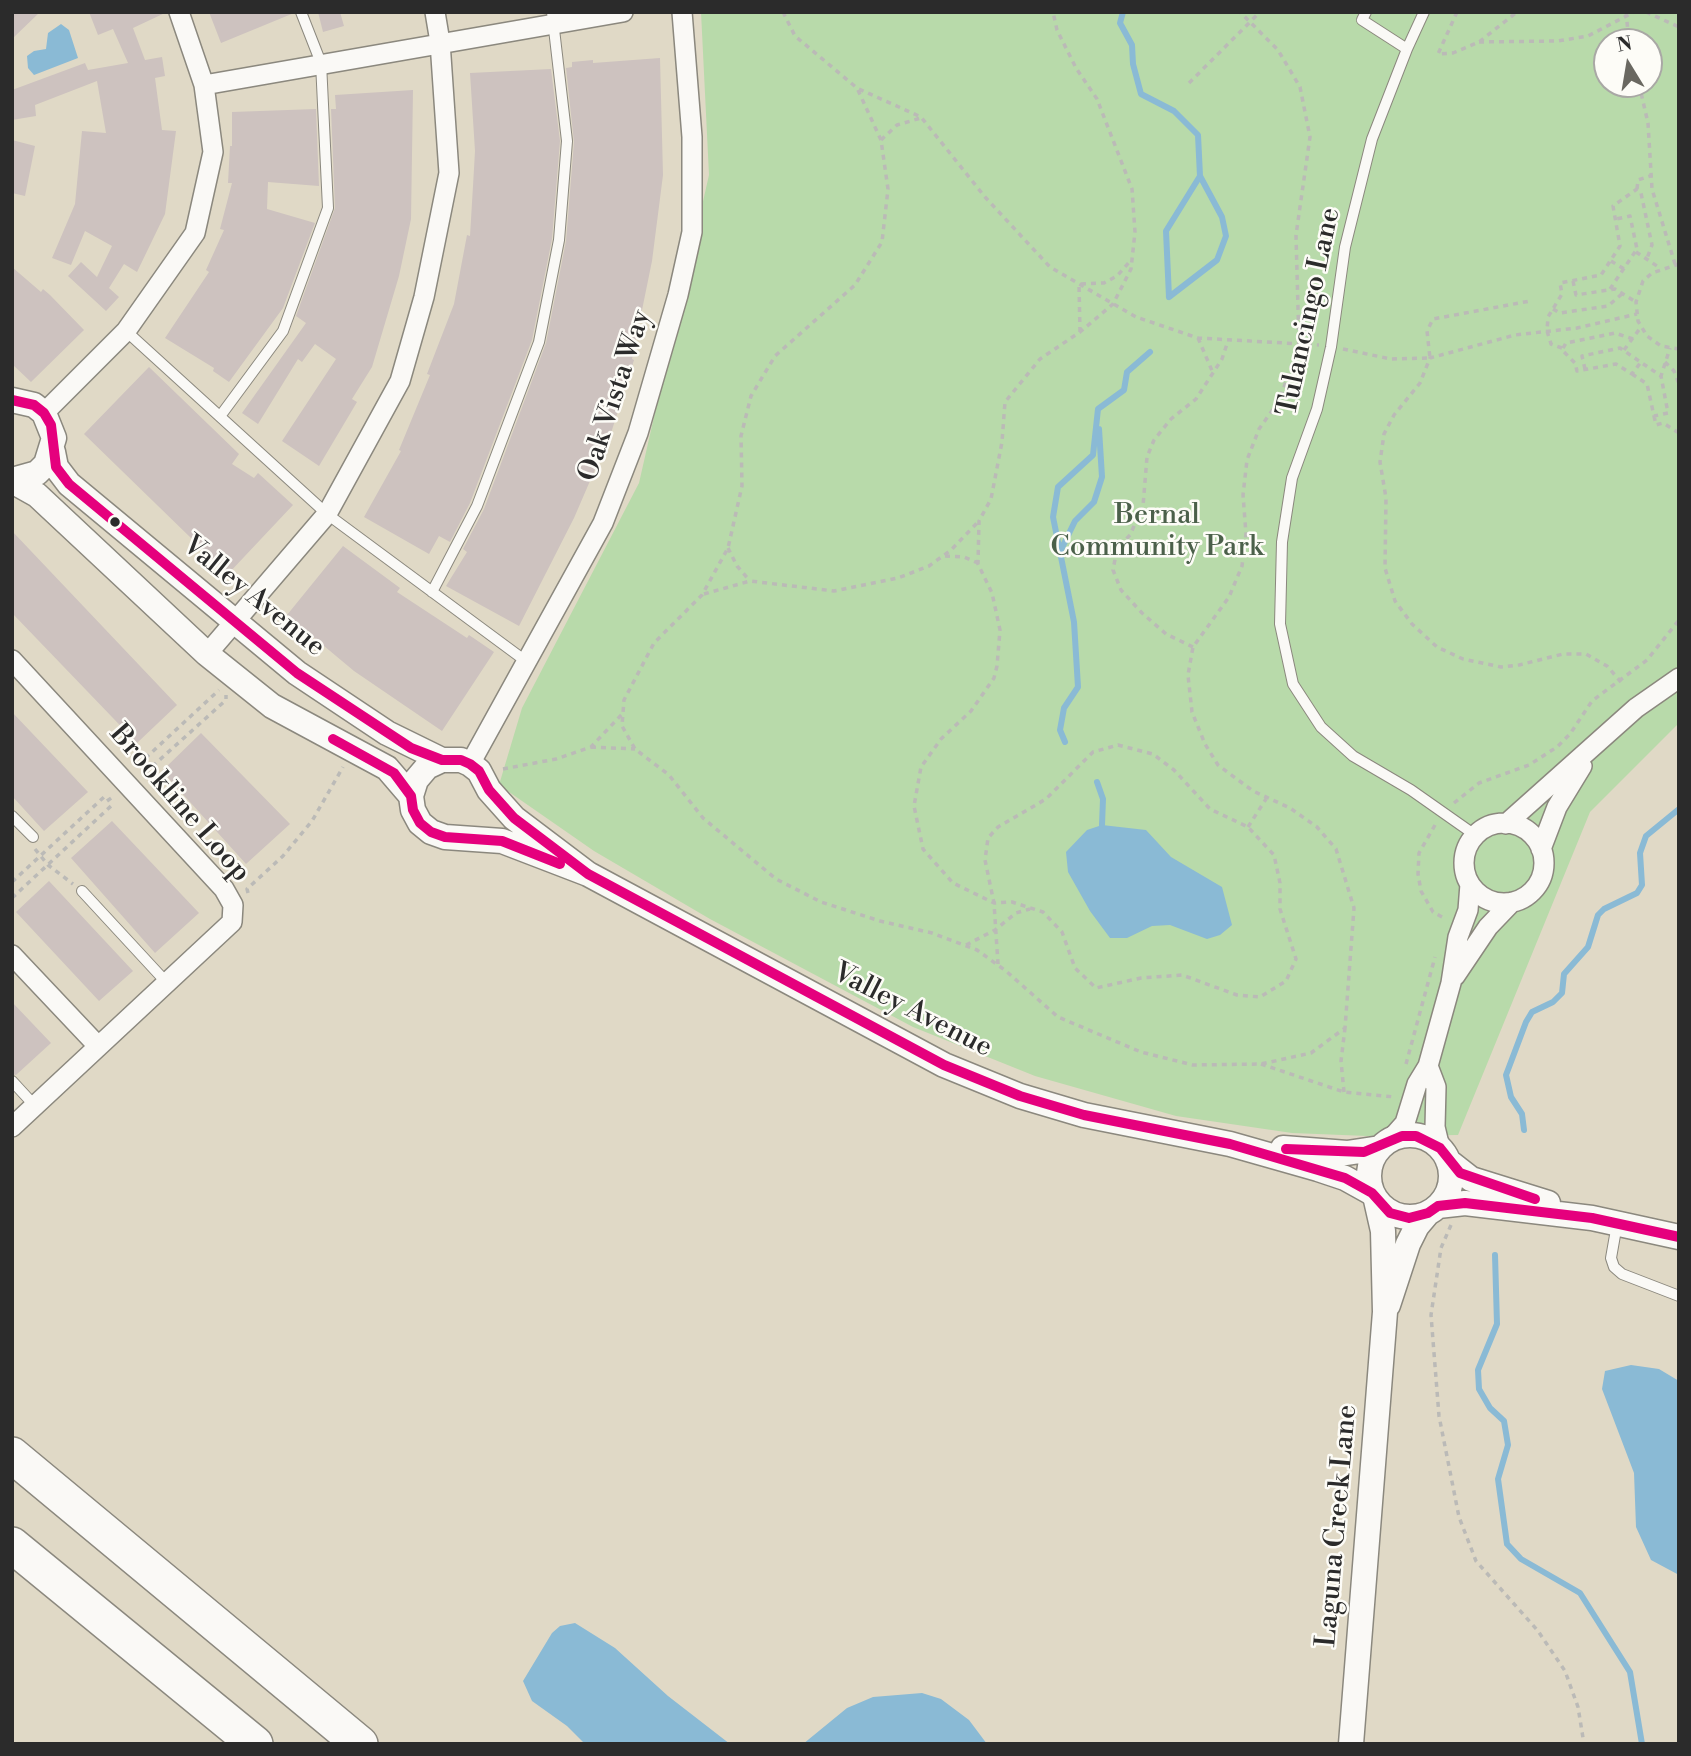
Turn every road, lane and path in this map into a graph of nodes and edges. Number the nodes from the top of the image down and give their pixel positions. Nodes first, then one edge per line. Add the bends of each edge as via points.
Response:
1 (179, 12) edge
2 (301, 12) edge
3 (435, 12) edge
4 (622, 12) edge
5 (682, 12) edge
6 (783, 12) edge
7 (1053, 12) edge
8 (1240, 12) edge
9 (1260, 12) edge
10 (1366, 12) edge
11 (1424, 12) edge
12 (1457, 12) edge
13 (1517, 12) edge
14 (1626, 12) edge
15 (1634, 12) edge
16 (1646, 12) edge
17 (553, 18) edge
18 (1626, 19) junction
19 (1250, 22) junction
20 (1679, 27) edge
21 (1627, 28) edge
22 (440, 42) junction
23 (1479, 42) junction
24 (1407, 49) junction
25 (321, 63) junction
26 (1189, 83) dead end
27 (204, 85) junction
28 (857, 88) junction
29 (1642, 98) edge
30 (921, 117) junction
31 (881, 141) junction
32 (1650, 176) junction
33 (1637, 189) junction
34 (1615, 219) junction
35 (1636, 252) junction
36 (1132, 259) junction
37 (1611, 261) junction
38 (1646, 261) junction
39 (1677, 264) edge
40 (1660, 268) junction
41 (1624, 269) junction
42 (1573, 281) junction
43 (1079, 284) junction
44 (1610, 289) junction
45 (1623, 293) junction
46 (1530, 301) dead end
47 (1636, 302) junction
48 (1113, 304) junction
49 (1553, 309) junction
50 (1637, 314) junction
51 (1641, 327) junction
52 (127, 331) junction
53 (1547, 331) junction
54 (1080, 332) junction
55 (1198, 338) junction
56 (1633, 339) junction
57 (1228, 341) junction
58 (1299, 345) junction
59 (1320, 345) dead end
60 (1562, 348) junction
61 (1670, 348) junction
62 (1341, 349) dead end
63 (1679, 349) edge
64 (1624, 350) junction
65 (1430, 358) junction
66 (1641, 362) junction
67 (1665, 362) junction
68 (1585, 370) junction
69 (1213, 373) junction
70 (1632, 374) junction
71 (1661, 376) junction
72 (1679, 384) edge
73 (12, 400) edge
74 (44, 413) junction
75 (221, 415) junction
76 (1654, 416) junction
77 (1679, 433) edge
78 (53, 452) junction
79 (12, 481) edge
80 (327, 514) junction
81 (979, 521) junction
82 (727, 548) junction
83 (943, 556) junction
84 (978, 564) junction
85 (750, 581) junction
86 (432, 592) junction
87 (702, 595) junction
88 (1679, 620) edge
89 (235, 622) junction
90 (1193, 647) junction
91 (208, 654) junction
92 (12, 660) edge
93 (527, 662) junction
94 (1679, 678) edge
95 (1621, 682) junction
96 (220, 689) dead end
97 (226, 693) dead end
98 (624, 712) junction
99 (1596, 745) junction
100 (591, 747) junction
101 (635, 749) junction
102 (353, 750) junction
103 (442, 760) junction
104 (470, 764) junction
105 (138, 765) dead end
106 (145, 773) dead end
107 (495, 779) junction
108 (411, 796) junction
109 (104, 797) dead end
110 (1266, 799) junction
111 (111, 806) dead end
112 (1445, 812) junction
113 (12, 816) edge
114 (1506, 824) junction
115 (1248, 827) junction
116 (1475, 835) junction
117 (459, 836) junction
118 (33, 837) joint
119 (1541, 849) junction
120 (41, 856) junction
121 (48, 865) junction
122 (588, 874) junction
123 (12, 882) edge
124 (1470, 884) junction
125 (82, 891) joint
126 (12, 898) edge
127 (1513, 902) junction
128 (250, 903) dead end
129 (994, 903) junction
130 (1032, 908) junction
131 (1447, 919) dead end
132 (995, 930) junction
133 (965, 945) junction
134 (1438, 946) dead end
135 (12, 955) edge
136 (998, 964) junction
137 (167, 983) junction
138 (1451, 983) junction
139 (1345, 1028) junction
140 (98, 1046) junction
141 (1261, 1064) junction
142 (1428, 1066) junction
143 (1404, 1072) dead end
144 (12, 1082) edge
145 (1400, 1085) dead end
146 (1344, 1092) junction
147 (1397, 1097) junction
148 (1395, 1104) dead end
149 (36, 1106) junction
150 (12, 1127) edge
151 (1230, 1144) junction
152 (1385, 1144) junction
153 (1444, 1155) junction
154 (1374, 1197) junction
155 (1440, 1212) junction
156 (1591, 1218) junction
157 (1617, 1223) junction
158 (1679, 1237) edge
159 (1679, 1296) edge
160 (1385, 1312) junction
161 (12, 1455) edge
162 (12, 1545) edge
163 (255, 1744) edge
164 (360, 1744) edge
165 (1351, 1744) edge
166 (1584, 1744) edge

1 - 27 street
2 - 25 lane
3 - 22 street
4 - 17 street
5 - 93 street, Oak Vista Way via 692,137 692,232 678,295 638,433 603,523
6 - 28 path via 795,36
7 - 36 path via 1076,68 1097,99 1132,189
8 - 19 path
9 - 19 path
10 - 24 lane via 1362,20
11 - 24 lane, Tulancingo Lane
12 - 23 path via 1438,54 1453,54
13 - 23 path
14 - 18 path
15 - 18 path
16 - 20 path
17 - 22 street
17 - 86 lane via 568,141 559,240 539,342 477,506
18 - 21 path
18 - 23 path via 1588,36 1558,41
19 - 26 path
19 - 58 path via 1278,50 1300,87 1310,137 1296,235
22 - 25 street
22 - 80 street via 449,173 424,297 401,381
24 - 112 lane, Tulancingo Lane via 1372,139 1345,247 1318,409 1292,478 1282,542 1280,624 1293,684 1321,727 1353,757
25 - 27 street
25 - 75 lane via 328,208 283,331
27 - 52 street via 213,152 195,233
28 - 30 path
28 - 31 path
29 - 32 path
30 - 31 path via 897,125
30 - 43 path via 985,197 1050,267
31 - 82 path via 888,189 882,242 855,285 775,356 751,396 741,436 742,486
32 - 33 path via 1640,177
32 - 39 path via 1654,201
33 - 34 path via 1613,206
33 - 38 path via 1652,245
34 - 35 path via 1630,216
34 - 37 path via 1620,246
35 - 38 path
35 - 41 path
36 - 43 path via 1104,283
36 - 48 path
37 - 41 path
37 - 42 path via 1601,275
38 - 40 path
39 - 40 path
40 - 47 path via 1643,281
41 - 44 path
42 - 44 path via 1576,295
42 - 49 path via 1560,283 1562,293
43 - 48 path
43 - 54 path
44 - 45 path
45 - 47 path
45 - 49 path via 1608,306 1560,313
46 - 65 path via 1433,319 1427,331
47 - 50 path
48 - 54 path
48 - 55 path via 1136,317
49 - 53 path
50 - 51 path
50 - 53 path
51 - 56 path
51 - 61 path via 1653,341
52 - 74 street
52 - 75 lane
53 - 60 path via 1549,341
53 - 65 path via 1507,336
54 - 81 path via 1040,359 1005,402 991,499
55 - 57 path
55 - 69 path
56 - 60 path via 1615,333 1566,343
56 - 64 path
57 - 58 path
57 - 69 path
58 - 59 path
58 - 90 path via 1279,401 1259,429 1247,460 1242,566 1229,597
60 - 68 path via 1577,371
61 - 63 path
61 - 67 path
62 - 65 path via 1391,359
64 - 66 path
64 - 68 path via 1583,356
65 - 95 path via 1420,383 1384,434 1380,462 1386,498 1385,568 1395,601 1437,647 1463,659 1501,667 1586,654 1607,666
66 - 70 path
66 - 71 path
67 - 71 path
67 - 72 path
68 - 70 path via 1616,364
69 - 90 path via 1196,399 1154,440 1147,457 1143,506 1130,535 1117,549 1113,570 1121,590 1142,613 1166,634
70 - 76 path via 1647,384
71 - 76 path via 1668,413
73 - 74 street via 34,405
74 - 78 street, Valley Avenue via 51,425
75 - 80 lane
76 - 77 path via 1656,425
78 - 79 street via 37,473
78 - 89 street, Valley Avenue via 56,467 69,484
79 - 91 street, Valley Avenue via 37,495
80 - 86 lane
80 - 89 street
81 - 83 path
81 - 84 path
82 - 85 path
82 - 87 path
83 - 84 path via 964,557
83 - 85 path via 898,578 834,591
84 - 129 path via 992,593 1000,630 994,678 921,767 914,806 923,849 953,883
85 - 87 path
86 - 93 lane
87 - 98 path via 654,643 624,700
88 - 95 path via 1647,660
89 - 91 street
89 - 103 street, Valley Avenue via 297,673 387,733
90 - 110 path via 1189,688 1192,712 1205,744 1218,765
91 - 102 street, Valley Avenue via 272,706
92 - 137 street, Brookline Loop via 224,889 233,905 232,922
93 - 104 street, Oak Vista Way
94 - 99 street via 1636,708
95 - 112 path via 1592,701 1570,734 1543,758 1479,783
96 - 105 path
97 - 106 path via 226,700
98 - 100 path
98 - 101 path via 622,726
99 - 114 street
99 - 119 street via 1557,807
100 - 101 path
100 - 107 path
101 - 133 path via 670,775 702,818 776,879 821,902
102 - 108 street, Valley Avenue via 394,773
102 - 128 path via 312,821 247,889
103 - 104 street, Valley Avenue
103 - 108 street via 427,767
104 - 107 street, Valley Avenue via 485,779
107 - 117 street via 484,820
107 - 122 street, Valley Avenue via 514,818
108 - 117 street, Valley Avenue via 420,823 444,837
109 - 120 path
110 - 115 path
110 - 139 path via 1290,808 1317,827 1336,849 1354,908
111 - 121 path
112 - 116 lane, Tulancingo Lane
112 - 131 path via 1419,853 1418,874 1433,912
113 - 118 lane
114 - 116 street via 1484,828
114 - 119 street via 1526,829
115 - 129 path via 1210,809 1153,754 1118,746 1093,752 1046,799 998,827 988,838 985,860
115 - 130 path via 1274,855 1280,909 1296,959 1286,981 1260,997 1237,995 1182,975 1096,988 1075,968 1062,932 1043,912
116 - 124 street via 1464,858
117 - 122 street, Valley Avenue via 502,841
118 - 120 path via 34,849
119 - 127 street via 1540,881
120 - 121 path
120 - 123 path
121 - 125 path
121 - 126 path
122 - 151 street, Valley Avenue via 944,1065 1020,1096 1084,1115
124 - 127 street via 1486,898
124 - 138 street
125 - 137 lane
127 - 138 street via 1488,927
129 - 130 path
129 - 132 path
130 - 132 path via 1010,916
132 - 133 path
132 - 136 path
133 - 136 path
134 - 143 path
135 - 140 street
136 - 141 path via 1058,1017 1141,1052 1193,1065
137 - 140 street, Brookline Loop
138 - 142 street
139 - 141 path via 1311,1053
139 - 146 path
140 - 149 street, Brookline Loop
141 - 146 path
142 - 152 street via 1405,1123
142 - 153 street via 1436,1087 1435,1127
144 - 149 lane
145 - 147 path
146 - 147 path
147 - 148 path
149 - 150 street, Brookline Loop
151 - 152 street, Valley Avenue via 1347,1153
151 - 154 street, Valley Avenue via 1345,1178
152 - 153 street via 1416,1136
152 - 154 street via 1369,1169
153 - 155 street via 1451,1177
153 - 156 street via 1471,1179
154 - 155 street via 1391,1213 1409,1218
154 - 160 street, Laguna Creek Lane via 1383,1231
155 - 156 street via 1465,1203
155 - 160 street, Laguna Creek Lane via 1417,1226
155 - 166 path via 1441,1248 1431,1315 1439,1416 1459,1517 1476,1561 1538,1631 1564,1671 1578,1707
156 - 157 street
157 - 158 street
157 - 159 lane via 1611,1258 1615,1268
160 - 165 street, Laguna Creek Lane
161 - 164 highway
162 - 163 highway

